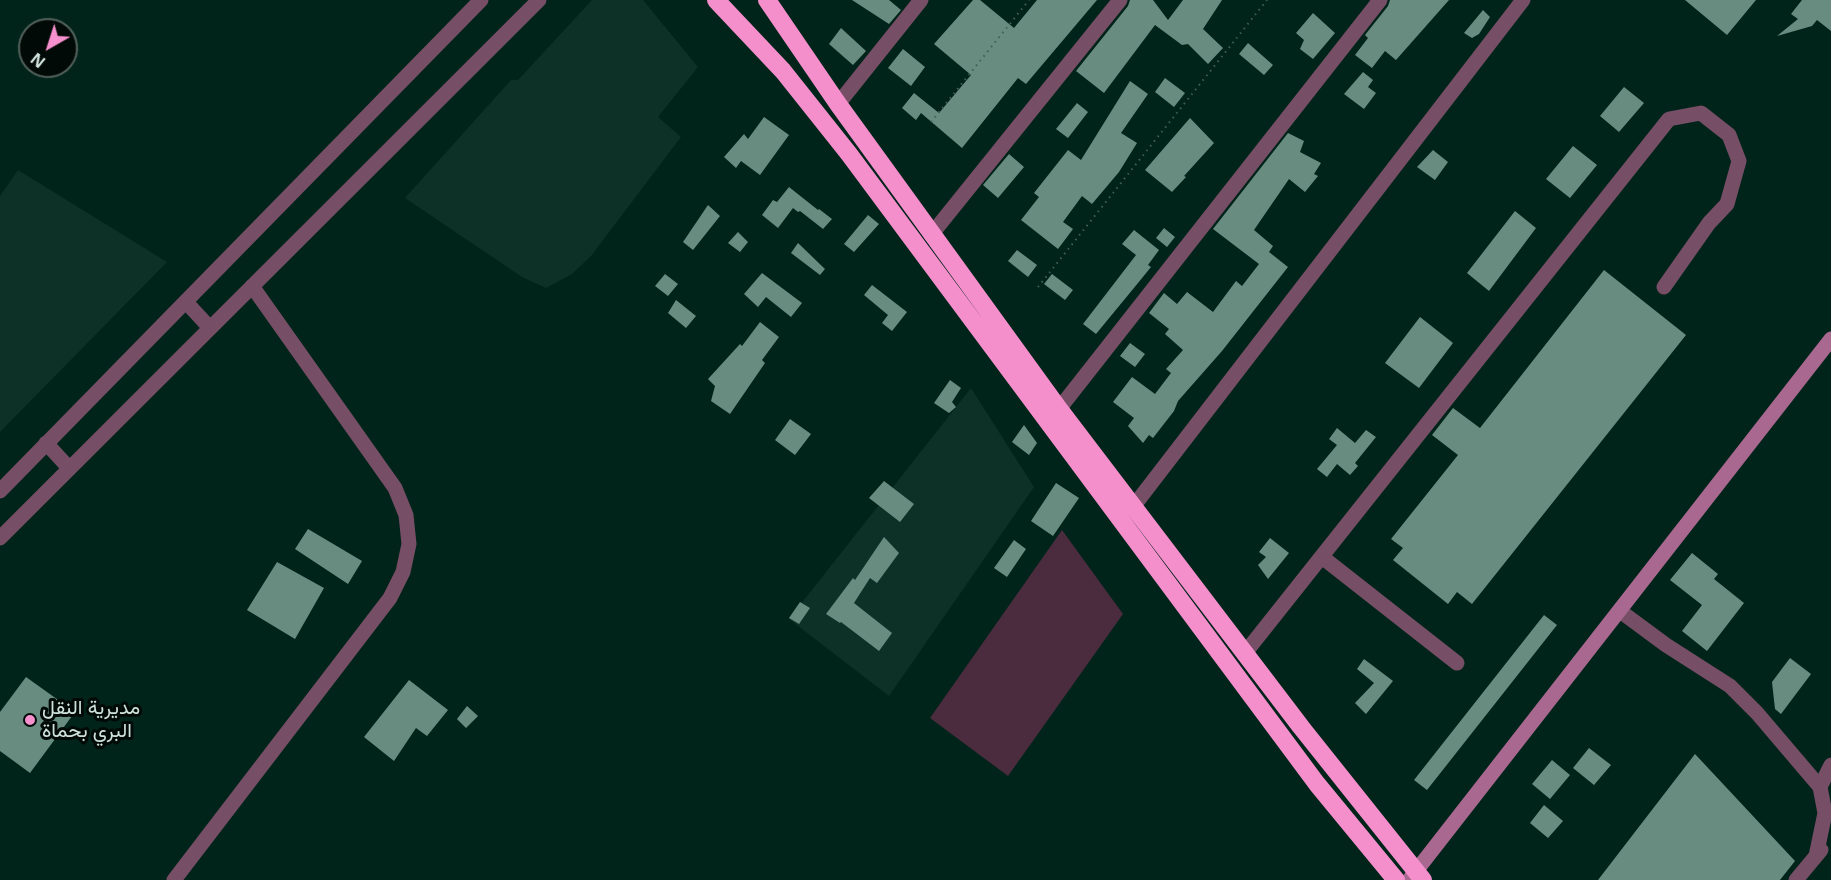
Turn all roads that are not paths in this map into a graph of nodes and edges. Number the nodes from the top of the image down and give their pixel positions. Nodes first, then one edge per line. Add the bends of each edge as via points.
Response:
1 (481, 0) edge
2 (539, 0) edge
3 (716, 0) edge
4 (768, 0) edge
5 (921, 0) edge
6 (1120, 0) edge
7 (1380, 0) edge
8 (1523, 0) edge
9 (838, 104) junction
10 (931, 235) junction
11 (252, 286) junction
12 (1664, 286) dead end
13 (186, 302) junction
14 (210, 328) junction
15 (1831, 339) edge
16 (1059, 409) junction
17 (46, 443) junction
18 (69, 468) junction
19 (0, 490) edge
20 (1133, 507) junction
21 (0, 538) edge
22 (1322, 557) junction
23 (1620, 611) junction
24 (1245, 654) junction
25 (1457, 663) dead end
26 (1831, 765) edge
27 (1820, 787) junction
28 (1831, 839) edge
29 (1816, 856) junction
30 (1416, 877) edge
31 (174, 880) edge
32 (1396, 880) edge
33 (1796, 880) edge

1 - 13 street
2 - 11 street
3 - 32 highway via 783,71 849,154 1310,775
4 - 9 highway
5 - 9 street
6 - 10 street
7 - 16 street
8 - 20 street
9 - 10 highway
10 - 16 highway
11 - 14 street
11 - 31 street via 395,488 406,515 409,544 403,572 390,598
12 - 22 street via 1727,204 1739,161 1729,135 1701,113 1669,119
13 - 14 street
13 - 17 street
14 - 18 street
15 - 23 street
16 - 20 highway
17 - 18 street
17 - 19 street
18 - 21 street
20 - 24 highway
22 - 24 street
22 - 25 street
23 - 27 street via 1730,686
23 - 30 street
24 - 30 highway
26 - 27 street
27 - 29 street via 1825,813
28 - 29 street
29 - 33 street

